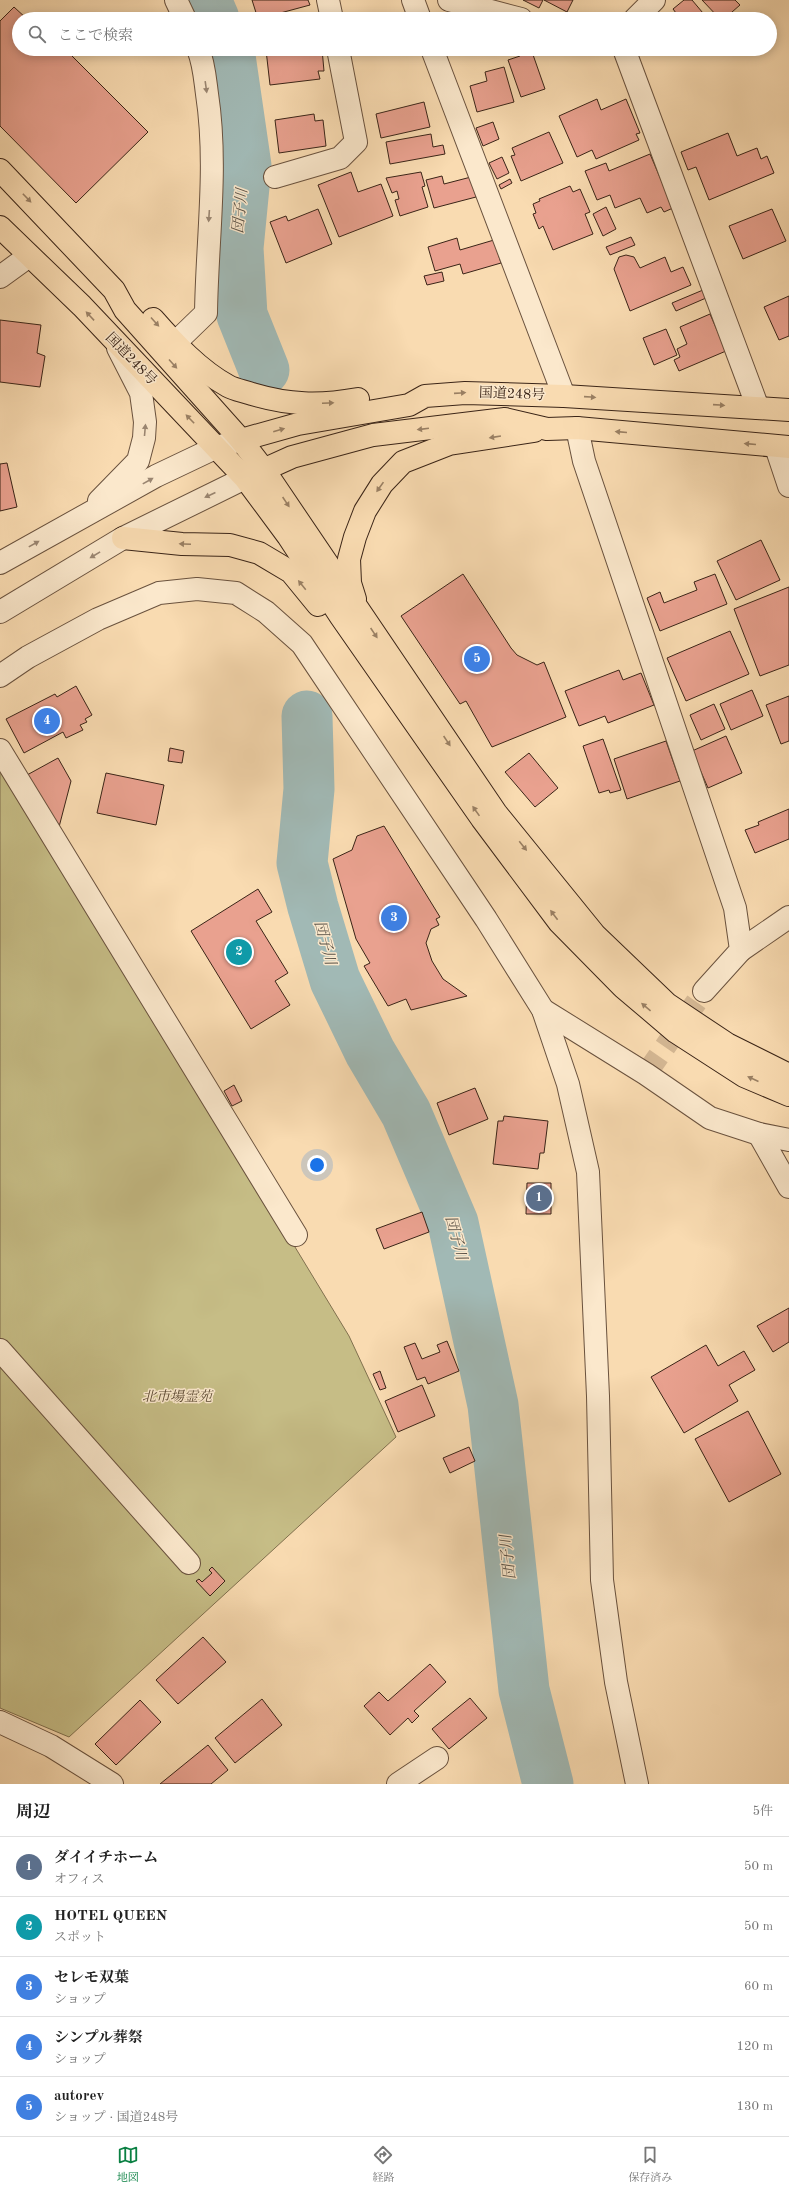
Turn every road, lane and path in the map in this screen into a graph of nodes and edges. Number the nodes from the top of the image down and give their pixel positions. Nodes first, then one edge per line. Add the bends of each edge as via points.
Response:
1 (176, 0) edge
2 (328, 0) edge
3 (413, 0) edge
4 (449, 0) edge
5 (654, 0) edge
6 (182, 12) edge
7 (331, 12) edge
8 (417, 12) edge
9 (494, 12) edge
10 (642, 12) edge
11 (201, 56) edge
12 (339, 56) edge
13 (435, 56) edge
14 (627, 56) edge
15 (0, 170) edge
16 (275, 176) dead end
17 (0, 227) edge
18 (29, 256) junction
19 (0, 277) edge
20 (114, 290) junction
21 (116, 343) junction
22 (175, 343) junction
23 (425, 396) junction
24 (564, 396) junction
25 (758, 408) junction
26 (789, 410) edge
27 (577, 428) junction
28 (547, 429) junction
29 (241, 440) junction
30 (218, 447) junction
31 (782, 447) edge
32 (255, 474) junction
33 (789, 486) edge
34 (85, 516) junction
35 (123, 538) junction
36 (0, 563) edge
37 (0, 612) edge
38 (351, 615) junction
39 (0, 676) edge
40 (0, 750) edge
41 (789, 917) edge
42 (741, 950) junction
43 (704, 991) tunnel mouth
44 (543, 1010) junction
45 (789, 1075) edge
46 (789, 1095) edge
47 (759, 1134) junction
48 (789, 1140) edge
49 (789, 1187) edge
50 (296, 1235) dead end
51 (0, 1350) edge
52 (189, 1563) dead end
53 (0, 1722) edge
54 (437, 1758) dead end
55 (112, 1784) edge
56 (398, 1784) edge
57 (637, 1784) edge

1 - 6 street
2 - 7 street
3 - 8 street
4 - 9 street
5 - 10 street
11 -> 22 street via 210,115 213,168 206,264 206,313
12 - 16 street via 356,142 340,158
13 - 24 street
14 - 25 street
15 -> 20 highway, 国道248号
17 - 18 highway, 国道248号
18 - 19 street
21 -> 18 highway, 国道248号 via 82,306
20 -> 22 highway via 134,299
20 -> 29 highway, 国道248号 via 125,310
30 -> 21 highway, 国道248号
34 -> 21 street via 138,461 144,438 145,422 141,393
22 -> 23 highway via 202,368 230,387 272,400 298,404 337,403 405,391
23 -> 24 highway, 国道248号 via 465,393
29 -> 23 highway, 国道248号 via 298,424 409,405
24 -> 25 highway, 国道248号
25 - 26 highway, 国道248号
27 - 28 highway, 国道248号
31 -> 27 highway, 国道248号
27 - 42 street via 584,461 735,908
28 -> 32 highway, 国道248号 via 505,419 373,435 292,457
28 -> 38 highway via 449,444 403,462 382,484 365,510 355,537 350,559
29 - 30 street
29 - 32 highway, 国道248号
30 - 32 highway, 国道248号
34 -> 30 street via 156,476
31 - 33 street
32 -> 35 street
32 - 38 highway via 288,536
36 -> 34 street
35 -> 37 street
38 -> 35 highway via 326,614 291,572 259,554 230,545 182,544
38 -> 45 highway via 496,813 595,935 667,1004 727,1044
46 -> 38 highway via 744,1076 676,1032 623,987 559,922 482,820
39 - 44 street via 28,657 98,619 159,593 197,588 236,593 266,612 302,644 481,912
40 - 50 street
41 - 42 street
42 - 43 street
44 - 47 street via 646,1074 710,1118
44 - 57 street via 568,1084 588,1172 598,1396 602,1580 616,1682
47 - 48 street
47 - 49 street
51 - 52 street
53 - 55 street via 51,1746
54 - 56 street

